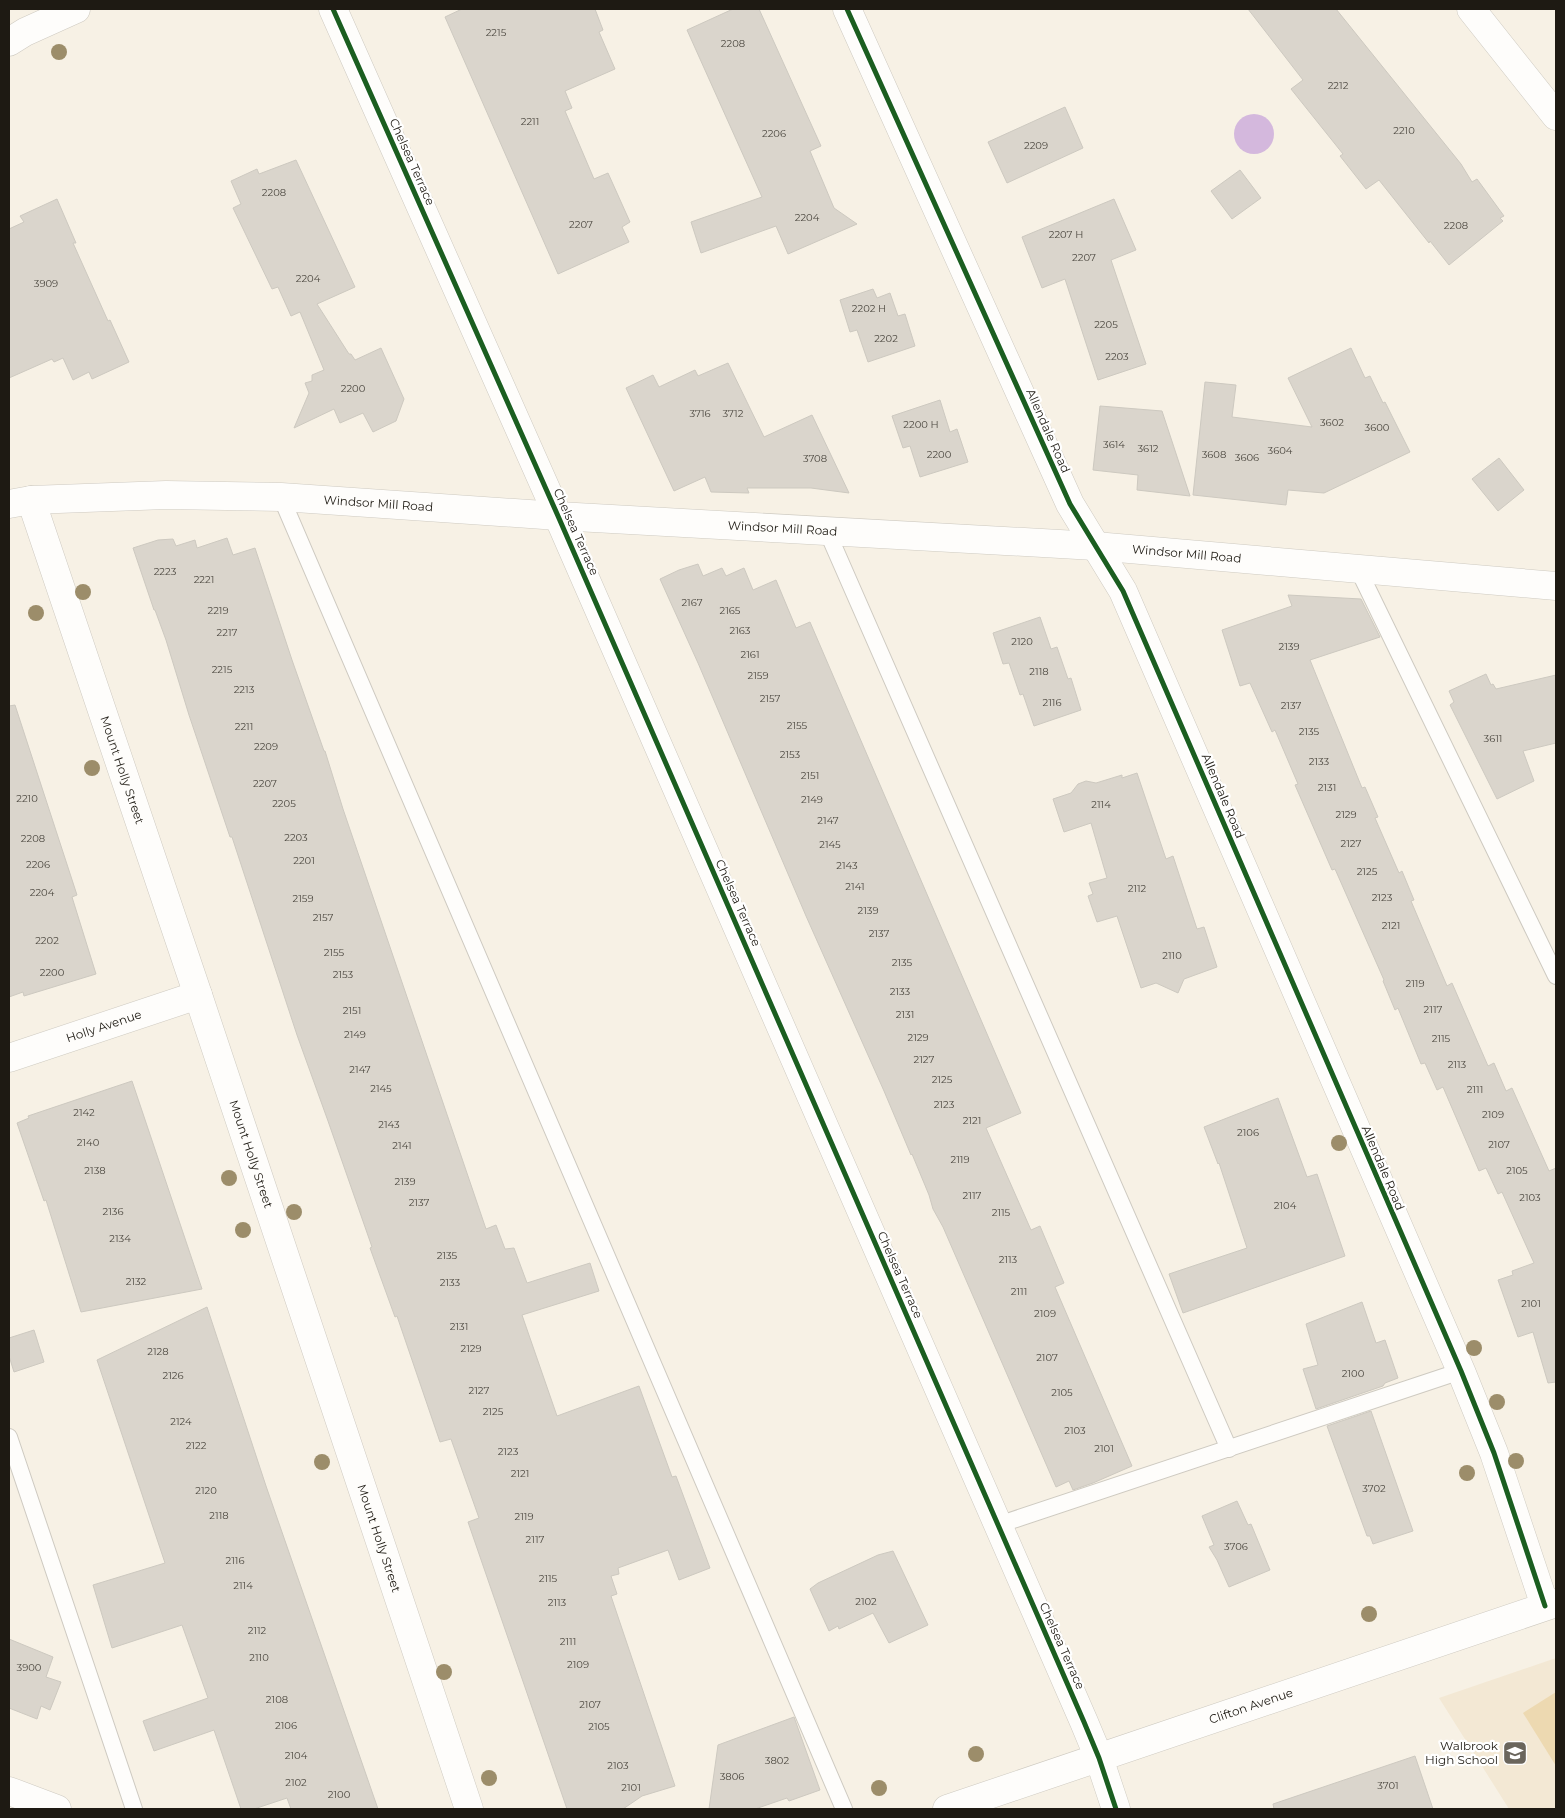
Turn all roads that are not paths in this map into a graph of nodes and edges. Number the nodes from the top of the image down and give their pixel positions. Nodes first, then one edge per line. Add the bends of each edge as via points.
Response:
1 (76, 9) edge
2 (333, 9) edge
3 (847, 9) edge
4 (1471, 9) edge
5 (9, 42) edge
6 (1556, 116) edge
7 (281, 497) junction
8 (20, 502) edge
9 (558, 516) junction
10 (827, 531) junction
11 (1095, 546) junction
12 (1358, 569) junction
13 (1556, 586) edge
14 (1554, 966) edge
15 (198, 994) junction
16 (9, 1058) edge
17 (1461, 1372) junction
18 (9, 1437) edge
19 (1229, 1449) junction
20 (998, 1525) junction
21 (1551, 1604) edge
22 (1099, 1758) junction
23 (9, 1791) edge
24 (58, 1809) edge
25 (134, 1809) edge
26 (470, 1809) edge
27 (844, 1809) edge
28 (947, 1809) edge
29 (1116, 1809) edge

1 - 5 street
2 - 9 street, Chelsea Terrace
3 - 11 street, Allendale Road via 1070,504
4 - 6 street
7 - 8 street, Windsor Mill Road via 166,495
7 - 9 street, Windsor Mill Road
7 - 27 lane
8 - 15 street, Mount Holly Street
9 - 10 street, Windsor Mill Road
9 - 20 street, Chelsea Terrace
10 - 11 street, Windsor Mill Road
10 - 19 lane
11 - 12 street, Windsor Mill Road
11 - 17 street, Allendale Road via 1123,591
12 - 13 street, Windsor Mill Road
12 - 14 lane
15 - 16 street, Holly Avenue
15 - 26 street, Mount Holly Street
17 - 19 lane
17 - 21 street, Allendale Road
18 - 25 lane
19 - 20 lane
20 - 22 street, Chelsea Terrace
21 - 22 street, Clifton Avenue
22 - 28 street, Clifton Avenue
22 - 29 street, Chelsea Terrace
23 - 24 street

